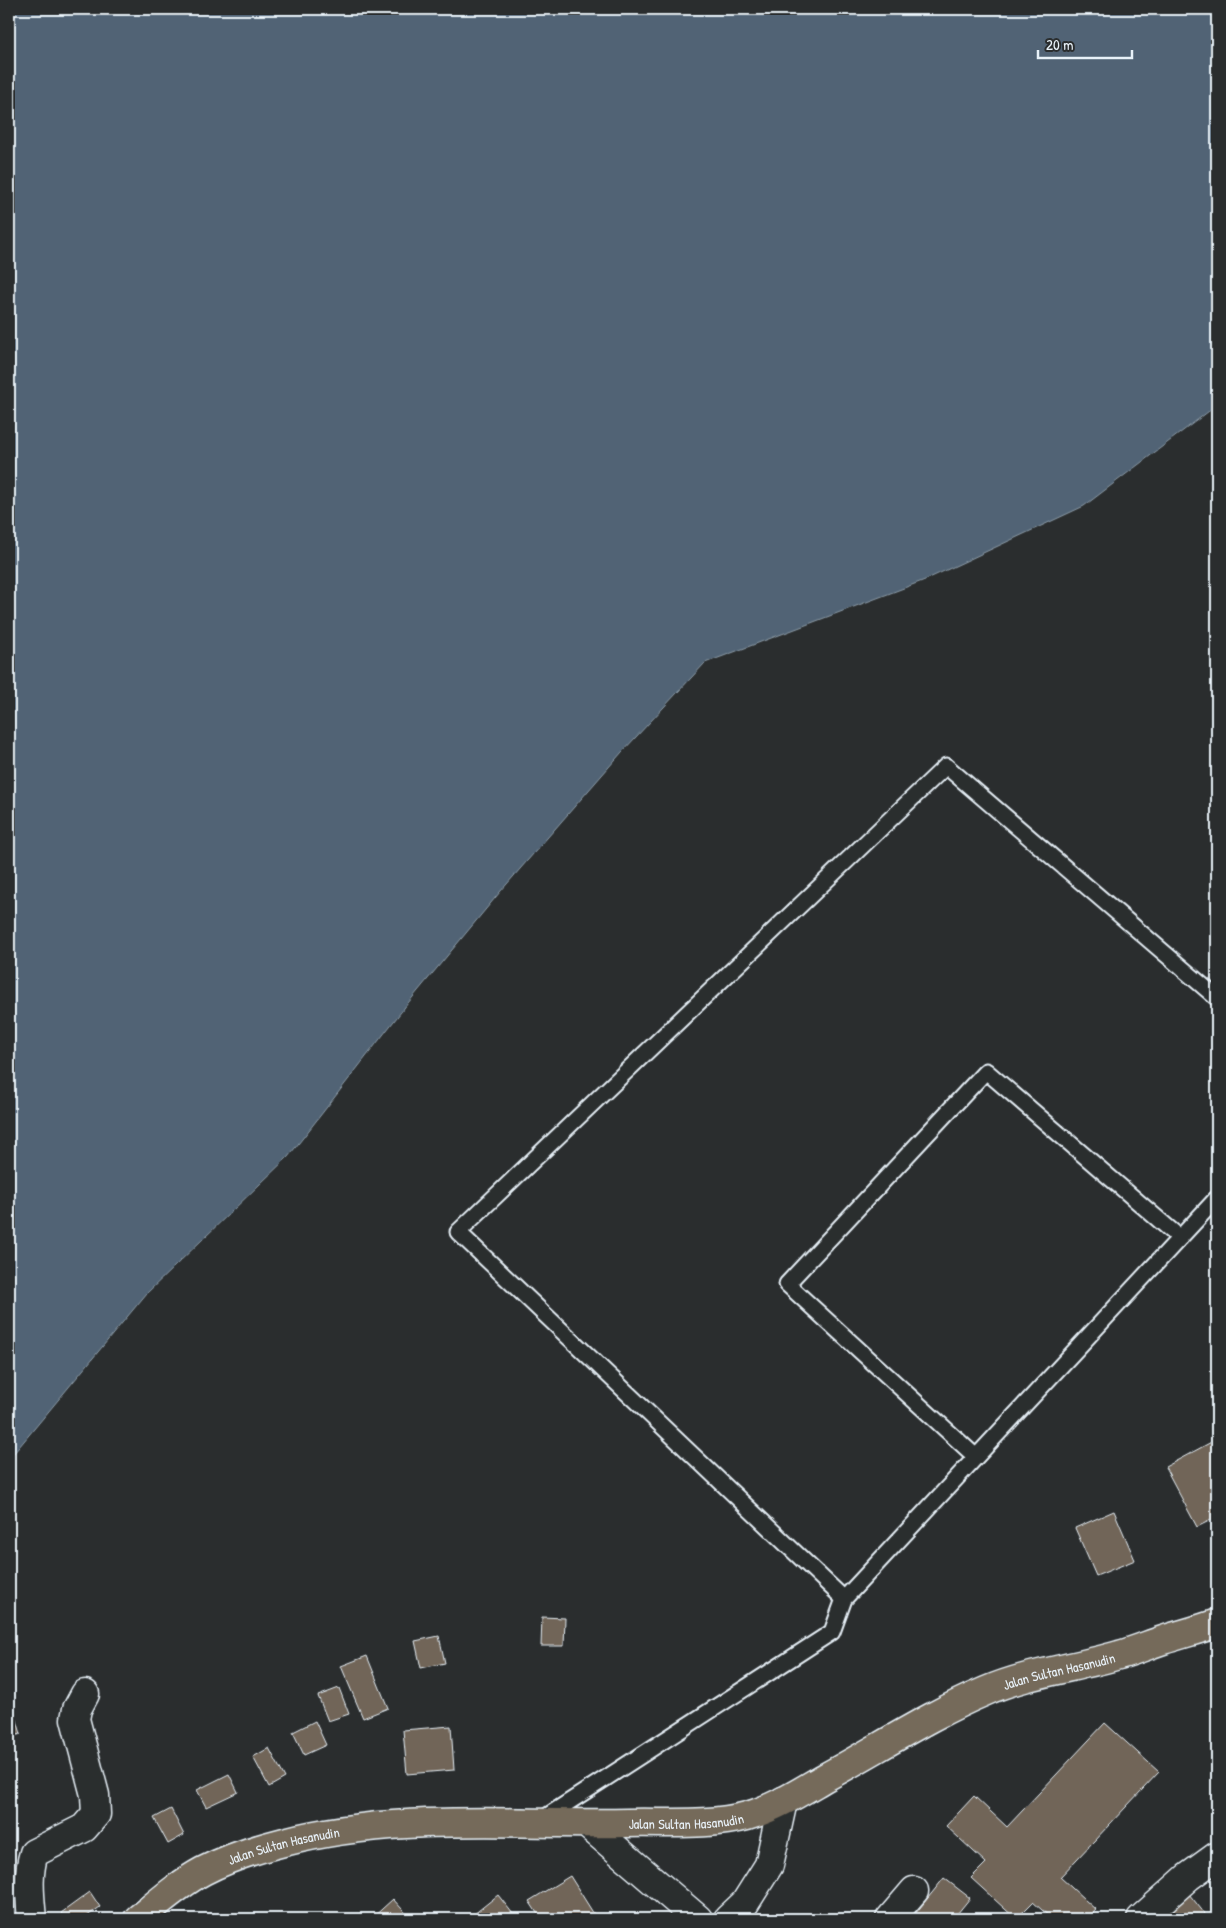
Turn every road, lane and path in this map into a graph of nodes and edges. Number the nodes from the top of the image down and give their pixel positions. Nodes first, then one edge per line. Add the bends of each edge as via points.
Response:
1 (1217, 998) edge
2 (1217, 1198) edge
3 (1180, 1238) junction
4 (976, 1458) junction
5 (844, 1599) junction
6 (1217, 1624) edge
7 (85, 1694) dead end
8 (783, 1801) junction
9 (536, 1823) junction
10 (587, 1824) junction
11 (1217, 1856) edge
12 (914, 1891) dead end
13 (32, 1919) edge
14 (138, 1919) edge
15 (698, 1919) edge
16 (728, 1919) edge
17 (890, 1919) edge
18 (1141, 1919) edge

1 - 5 lane via 946,766 458,1232
2 - 3 lane
3 - 4 lane
3 - 4 lane via 986,1071 787,1284
4 - 5 lane
5 - 9 lane via 832,1632
6 - 8 highway, Jalan Sultan Hasanudin via 1119,1655 989,1690 903,1732
7 - 13 street via 74,1719 95,1795 96,1814 84,1828 34,1853 29,1875
8 - 10 highway, Jalan Sultan Hasanudin via 748,1815 727,1819
8 - 16 street via 769,1865 745,1904
9 - 10 highway, Jalan Sultan Hasanudin
9 - 14 highway, Jalan Sultan Hasanudin via 441,1822 371,1826 304,1837 250,1851 204,1870
10 - 15 street
11 - 18 street
12 - 17 street

